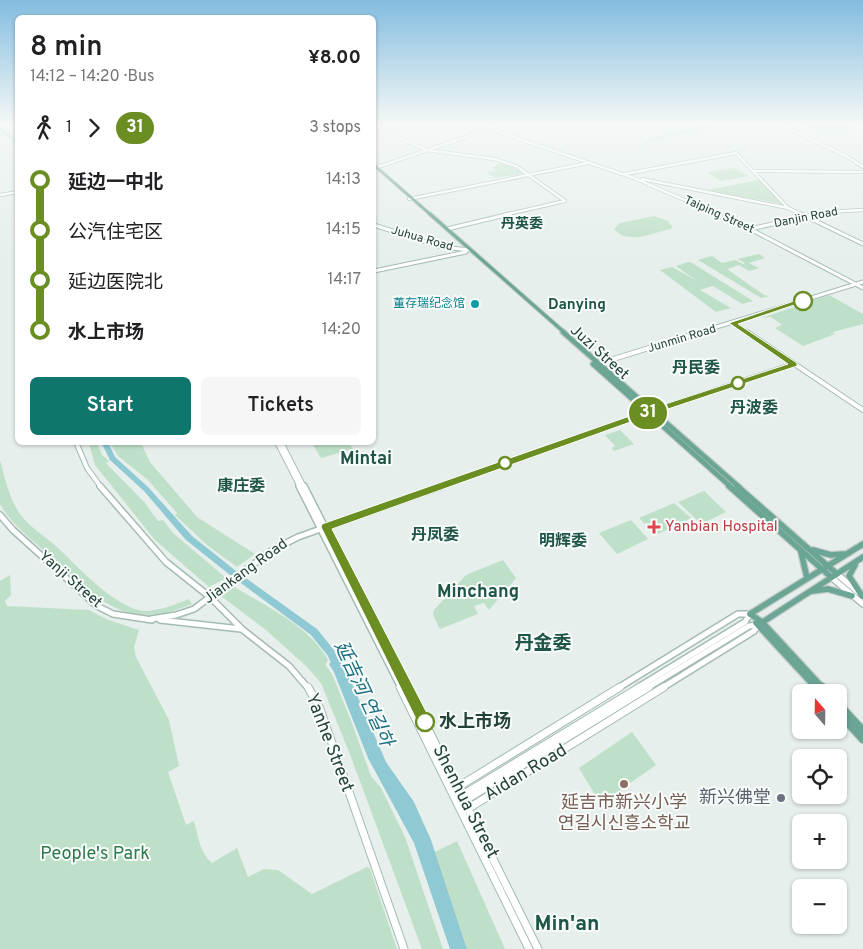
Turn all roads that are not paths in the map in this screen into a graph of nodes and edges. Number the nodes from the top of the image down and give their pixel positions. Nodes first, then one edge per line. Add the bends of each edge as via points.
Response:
1 (376, 168) edge
2 (521, 168) edge
3 (562, 168) edge
4 (607, 168) edge
5 (655, 168) edge
6 (750, 168) edge
7 (753, 171) junction
8 (863, 172) edge
9 (531, 174) junction
10 (625, 174) junction
11 (634, 178) junction
12 (640, 179) junction
13 (15, 192) edge
14 (0, 194) edge
15 (410, 198) junction
16 (788, 208) junction
17 (863, 210) edge
18 (803, 216) junction
19 (376, 226) edge
20 (752, 229) junction
21 (447, 230) junction
22 (863, 244) edge
23 (468, 250) junction
24 (376, 271) edge
25 (861, 285) edge
26 (733, 323) junction
27 (596, 364) junction
28 (794, 364) junction
29 (863, 410) edge
30 (650, 412) junction
31 (77, 445) edge
32 (279, 445) edge
33 (282, 445) edge
34 (0, 515) edge
35 (324, 528) junction
36 (862, 546) edge
37 (798, 547) junction
38 (809, 548) junction
39 (847, 554) junction
40 (863, 557) edge
41 (828, 566) junction
42 (822, 569) junction
43 (834, 576) junction
44 (808, 578) junction
45 (807, 593) junction
46 (852, 596) junction
47 (863, 596) edge
48 (210, 597) junction
49 (863, 604) edge
50 (750, 614) junction
51 (151, 620) junction
52 (760, 624) junction
53 (242, 630) junction
54 (698, 639) junction
55 (705, 646) junction
56 (813, 684) edge
57 (819, 684) edge
58 (848, 715) edge
59 (848, 723) edge
60 (863, 731) edge
61 (863, 739) edge
62 (458, 787) junction
63 (461, 800) junction
64 (469, 808) junction
65 (404, 949) edge
66 (529, 949) edge
67 (538, 949) edge

1 - 15 main road
2 - 9 street
3 - 9 street
4 - 10 street, Taiping Street
5 - 10 street
6 - 7 street
7 - 8 street
7 - 16 street
9 - 15 street
9 - 21 street via 565,201
10 - 11 street, Taiping Street
10 - 12 street, Taiping Street
11 - 12 street
11 - 20 street, Taiping Street
12 - 16 street
12 - 20 street, Taiping Street
13 - 14 street
15 - 21 main road, Juzi Street
15 - 23 main road, Juzi Street
16 - 18 street
17 - 18 street, Danjin Road
18 - 20 street, Danjin Road
18 - 22 street
19 - 23 street, Juhua Road via 441,247
20 - 25 street, Taiping Street
21 - 23 main road, Juzi Street
23 - 24 street
23 - 27 main road, Juzi Street
25 - 26 street, Junmin Road
26 - 27 street, Junmin Road
26 - 28 street
27 - 30 main road, Juzi Street
28 - 29 street
28 - 30 street, Jiankang Road
30 - 35 street, Jiankang Road
30 - 37 main road, Juzi Street
30 - 38 main road, Juzi Street
31 - 48 street, Yanhe Street via 88,468 128,522 166,562
32 - 35 street, Shenhua Street
33 - 35 street, Shenhua Street
34 - 51 street, Yanji Street via 97,606 113,614
35 - 48 street, Jiankang Road via 293,539 261,558
35 - 62 street, Shenhua Street
35 - 63 street, Shenhua Street
36 - 39 main road, Aidan Road
37 - 42 main road, Juzi Street
37 - 44 main road
38 - 39 main road via 831,555
38 - 41 main road, Juzi Street
39 - 41 main road, Aidan Road
40 - 43 main road, Aidan Road
40 - 47 main road via 851,568 849,576
41 - 42 main road, Aidan Road
41 - 43 main road, Juzi Street
42 - 43 main road, Juzi Street
42 - 44 main road, Aidan Road
43 - 45 main road, Aidan Road
43 - 46 street, Juzi Street
43 - 47 street, Juzi Street
44 - 50 main road, Aidan Road
45 - 46 main road via 828,589
45 - 52 main road, Aidan Road
46 - 49 street, Juzi Street
48 - 51 street, Jiankang Road via 184,613
48 - 53 street, Yanhe Street
50 - 52 main road
50 - 54 street, Aidan Road via 738,614
50 - 55 street, Aidan Road via 745,622
51 - 53 street, Yanji Street
52 - 56 main road
52 - 57 main road
52 - 63 street, Aidan Road via 749,626 708,650
52 - 64 street, Aidan Road via 754,631
53 - 65 street, Yanhe Street via 290,666 320,709
54 - 55 street
54 - 62 street, Aidan Road
55 - 63 street, Aidan Road
58 - 60 main road
59 - 61 main road
62 - 63 street
63 - 64 street, Aidan Road
63 - 66 street, Shenhua Street
64 - 67 street, Shenhua Street

